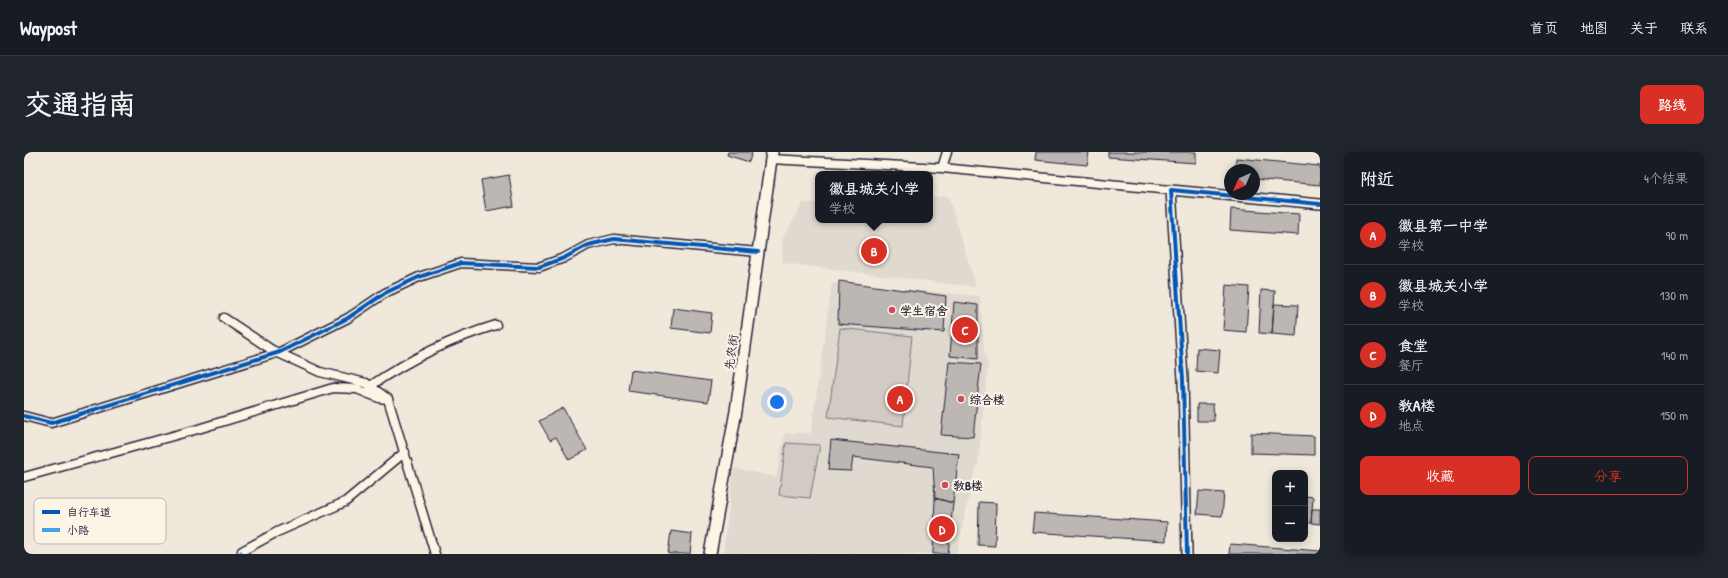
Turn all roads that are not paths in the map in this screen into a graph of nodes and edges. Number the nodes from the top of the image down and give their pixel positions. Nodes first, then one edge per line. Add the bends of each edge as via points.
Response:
1 (947, 152) edge
2 (771, 156) edge
3 (942, 168) junction
4 (1171, 190) junction
5 (1320, 204) edge
6 (758, 252) junction
7 (224, 318) dead end
8 (496, 325) dead end
9 (280, 352) junction
10 (370, 386) junction
11 (388, 399) junction
12 (24, 416) edge
13 (406, 452) junction
14 (24, 477) edge
15 (242, 552) dead end
16 (435, 554) edge
17 (710, 554) edge
18 (1187, 554) edge

1 - 3 street
2 - 3 street
2 - 6 main road, 先农街
3 - 4 street
4 - 5 street
4 - 18 street via 1183,378
6 - 9 street via 614,239 588,245 564,258 539,267 461,264 419,277 385,293 348,318
6 - 17 main road, 先农街 via 736,411
7 - 9 street via 272,350
8 - 10 street via 463,335 404,363
9 - 10 street via 320,372
9 - 12 street via 51,423
10 - 11 street
11 - 13 street
11 - 14 street via 378,398 357,389 333,388 184,434
13 - 15 street via 345,502 277,532
13 - 16 street

